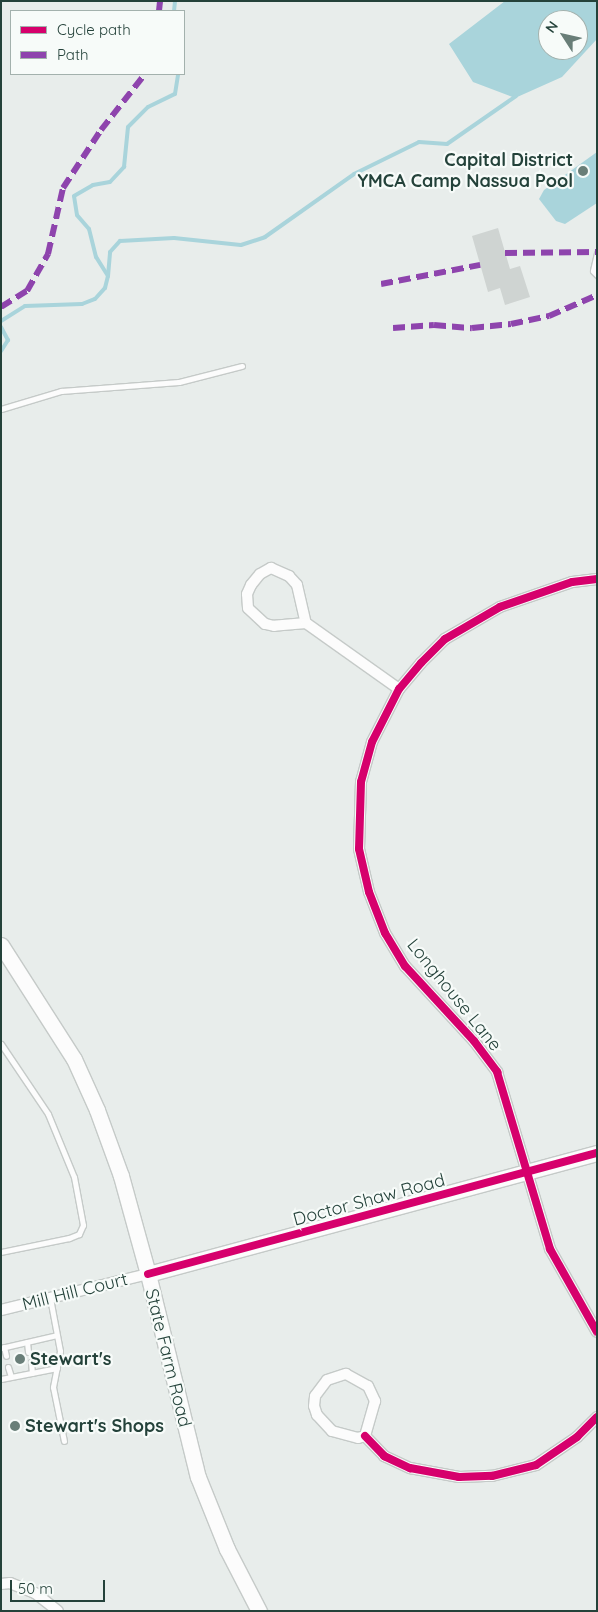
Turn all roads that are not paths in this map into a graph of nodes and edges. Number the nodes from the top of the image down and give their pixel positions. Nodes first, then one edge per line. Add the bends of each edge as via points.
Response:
1 (597, 253) edge
2 (597, 275) edge
3 (242, 366) dead end
4 (1, 409) edge
5 (597, 579) edge
6 (306, 623) junction
7 (399, 689) junction
8 (1, 945) edge
9 (1, 1044) edge
10 (597, 1153) edge
11 (529, 1171) junction
12 (1, 1252) edge
13 (148, 1274) junction
14 (50, 1298) junction
15 (1, 1310) edge
16 (597, 1332) edge
17 (57, 1335) junction
18 (26, 1342) junction
19 (3, 1348) edge
20 (28, 1352) dead end
21 (6, 1356) dead end
22 (30, 1362) dead end
23 (8, 1367) dead end
24 (57, 1368) junction
25 (32, 1373) junction
26 (10, 1377) junction
27 (1, 1379) edge
28 (597, 1417) edge
29 (366, 1436) junction
30 (64, 1441) dead end
31 (1, 1584) edge
32 (58, 1611) edge
33 (259, 1611) edge

1 - 2 lane via 593,271
3 - 4 lane via 179,382 61,391
5 - 7 street, Longhouse Lane via 572,582 500,606 445,639
6 - 6 street via 274,626 252,615 247,594 260,574 271,568 290,576 304,603
6 - 7 street
7 - 11 street, Longhouse Lane via 381,719 361,782 359,849 369,892 385,933 405,966 474,1041 497,1072
8 - 13 main road, State Farm Road via 74,1059 84,1081 121,1176
9 - 12 lane via 48,1114 74,1177 83,1225 79,1234 70,1238
10 - 11 main road, Doctor Shaw Road
11 - 13 main road, Doctor Shaw Road
11 - 16 street, Longhouse Lane via 550,1249
13 - 14 street, Mill Hill Court
13 - 33 main road, State Farm Road via 198,1477 227,1549
14 - 15 street, Mill Hill Court
14 - 17 lane
17 - 18 lane
17 - 24 lane
18 - 19 lane
18 - 20 lane
19 - 21 lane
22 - 25 lane
23 - 26 lane
24 - 25 lane
24 - 30 lane via 53,1387
25 - 26 lane
26 - 27 lane
28 - 29 street via 577,1437 536,1465 492,1476 459,1477 410,1468 384,1456
29 - 29 street via 375,1401 368,1386 346,1374 327,1380 316,1396 317,1416 338,1434 350,1438
31 - 32 street via 10,1583 35,1593

